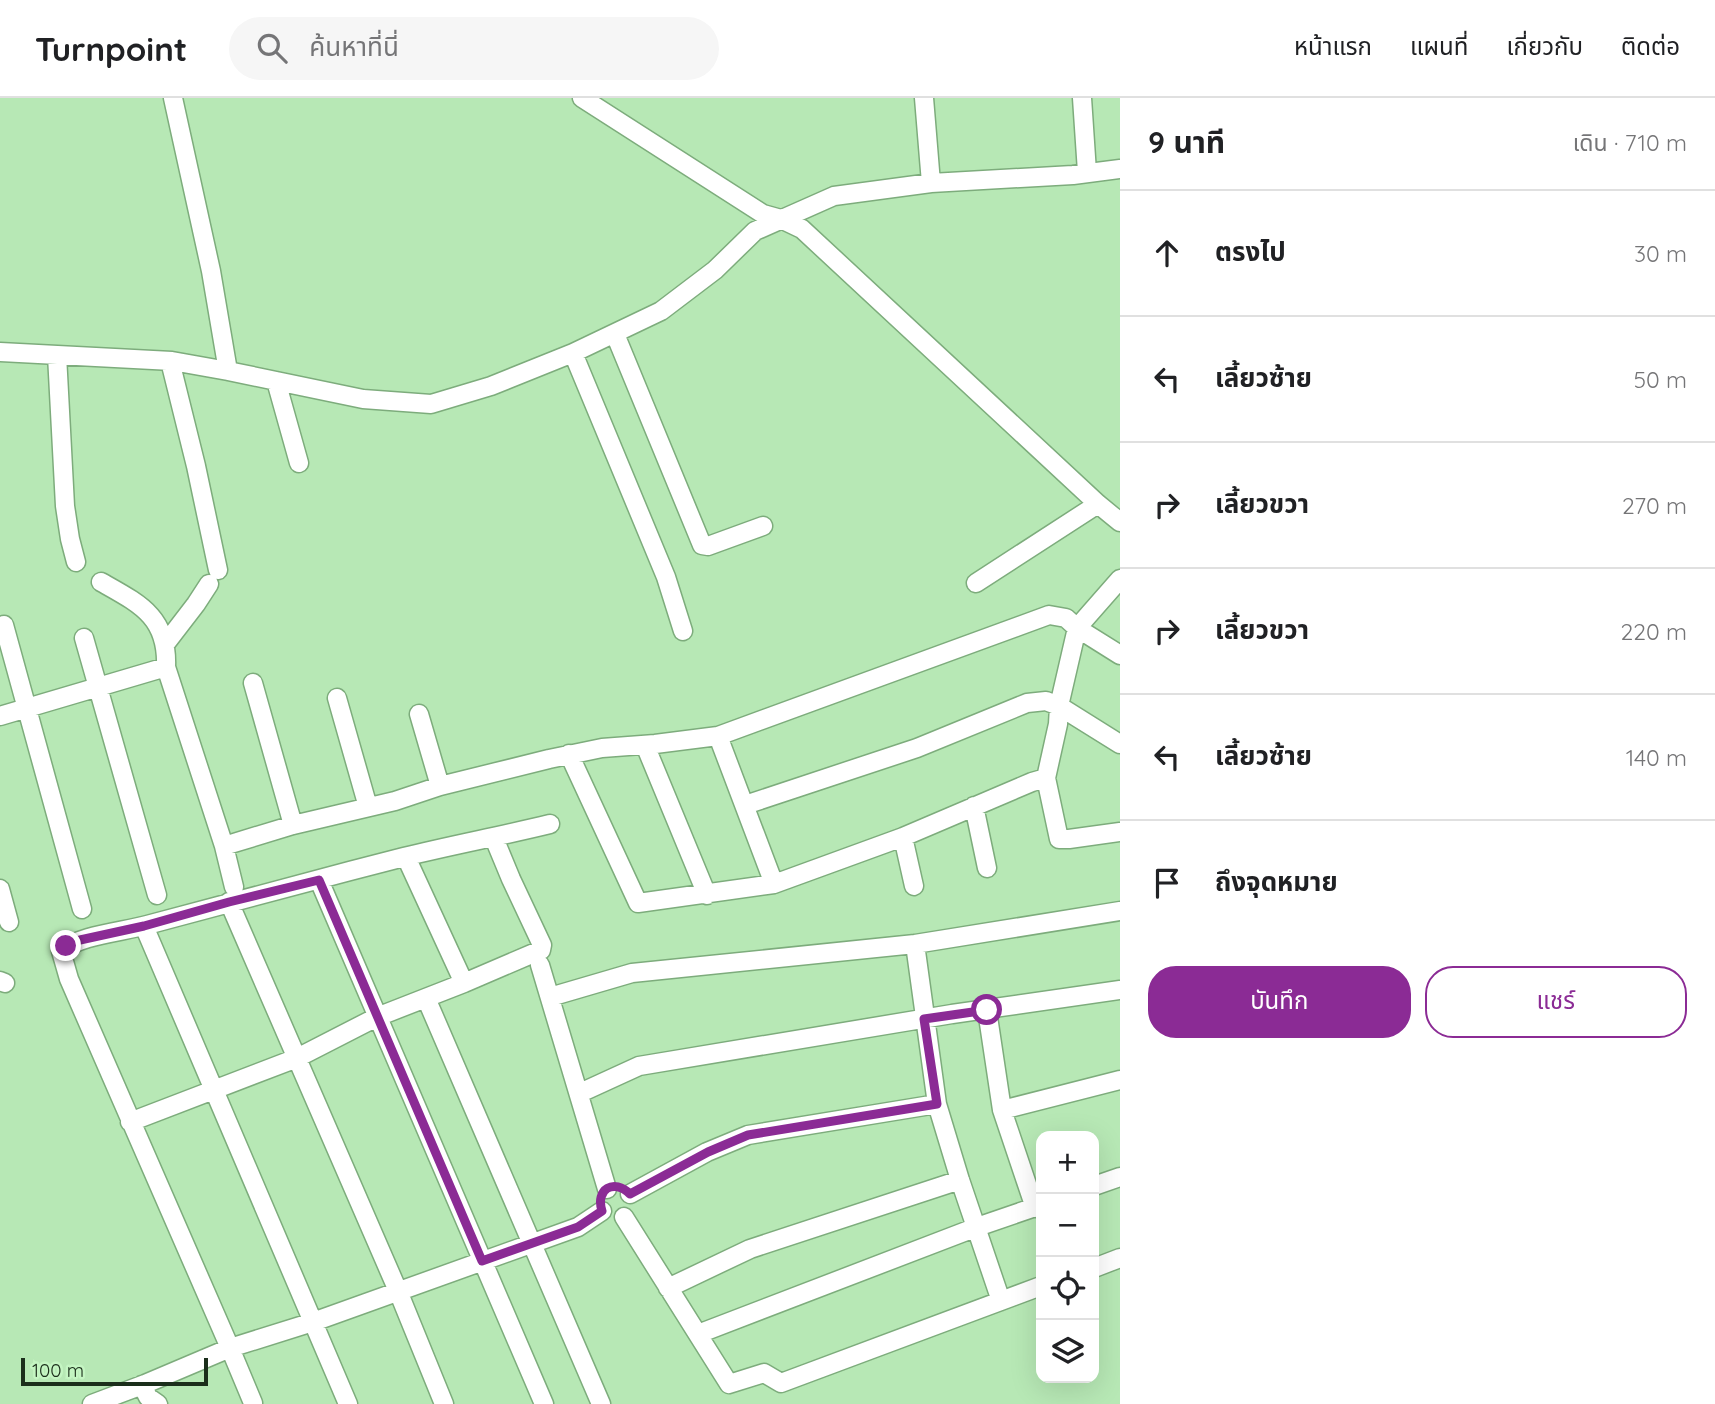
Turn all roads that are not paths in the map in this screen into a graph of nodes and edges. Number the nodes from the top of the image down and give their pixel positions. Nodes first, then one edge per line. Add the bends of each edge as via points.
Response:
1 (173, 98) edge
2 (582, 98) edge
3 (924, 98) edge
4 (1082, 98) edge
5 (1120, 169) edge
6 (1087, 172) junction
7 (932, 183) junction
8 (781, 219) junction
9 (615, 334) junction
10 (0, 352) edge
11 (573, 353) junction
12 (57, 355) junction
13 (170, 361) junction
14 (228, 371) junction
15 (276, 381) junction
16 (299, 463) dead end
17 (1098, 504) junction
18 (1120, 522) edge
19 (763, 526) dead end
20 (76, 562) dead end
21 (1120, 579) edge
22 (101, 582) dead end
23 (976, 583) dead end
24 (4, 625) dead end
25 (1077, 628) junction
26 (683, 631) dead end
27 (84, 638) dead end
28 (166, 643) junction
29 (1120, 655) edge
30 (166, 667) junction
31 (253, 682) dead end
32 (98, 688) junction
33 (337, 698) dead end
34 (1059, 706) junction
35 (27, 709) junction
36 (419, 714) dead end
37 (0, 716) edge
38 (718, 736) junction
39 (1120, 744) edge
40 (645, 745) junction
41 (569, 754) junction
42 (1046, 778) junction
43 (440, 786) junction
44 (745, 805) junction
45 (974, 806) junction
46 (368, 807) junction
47 (550, 824) dead end
48 (293, 825) junction
49 (1120, 832) edge
50 (903, 837) junction
51 (494, 838) junction
52 (224, 846) junction
53 (406, 857) junction
54 (987, 868) dead end
55 (319, 880) junction
56 (774, 884) junction
57 (914, 886) dead end
58 (0, 889) edge
59 (232, 894) junction
60 (157, 895) dead end
61 (707, 895) junction
62 (82, 909) dead end
63 (1120, 911) edge
64 (9, 922) dead end
65 (144, 926) junction
66 (915, 944) junction
67 (540, 965) dead end
68 (464, 983) junction
69 (1120, 990) edge
70 (550, 997) junction
71 (426, 998) junction
72 (987, 1010) junction
73 (377, 1017) junction
74 (924, 1019) junction
75 (297, 1058) junction
76 (1120, 1080) edge
77 (214, 1090) junction
78 (580, 1093) junction
79 (937, 1104) junction
80 (1002, 1110) junction
81 (130, 1122) junction
82 (1120, 1177) edge
83 (960, 1180) junction
84 (1099, 1184) edge
85 (607, 1189) junction
86 (630, 1194) junction
87 (1036, 1202) edge
88 (1036, 1208) edge
89 (602, 1211) junction
90 (624, 1217) junction
91 (977, 1227) junction
92 (531, 1244) junction
93 (1120, 1258) edge
94 (482, 1261) junction
95 (1099, 1266) edge
96 (668, 1288) junction
97 (1036, 1288) edge
98 (398, 1291) junction
99 (1001, 1301) junction
100 (313, 1322) junction
101 (698, 1334) junction
102 (230, 1348) junction
103 (142, 1385) junction
104 (155, 1403) edge
105 (253, 1403) edge
106 (92, 1404) edge
107 (348, 1404) edge
108 (444, 1404) edge
109 (544, 1404) edge
110 (601, 1404) edge

1 - 14 street
2 - 8 street via 763,214
3 - 7 street
4 - 6 street
5 - 6 street
6 - 7 street
7 - 8 street via 834,196
8 - 9 street via 755,231 715,270 661,311
8 - 17 street via 802,229
9 - 11 street
9 - 19 street via 702,545
10 - 12 street
11 - 15 street via 431,404 363,399
11 - 26 street via 667,577
12 - 13 street
12 - 20 street via 65,506
13 - 14 street
13 - 28 street via 196,466 214,577
14 - 15 street
15 - 16 street
17 - 18 street
17 - 23 street
21 - 25 street
22 - 28 street via 144,610
24 - 35 street
25 - 29 street
25 - 34 street
25 - 38 street via 1066,618 1049,615
27 - 32 street
28 - 30 street
30 - 32 street
30 - 52 street
31 - 48 street
32 - 35 street
32 - 60 street
33 - 46 street
34 - 39 street
34 - 42 street
34 - 44 street via 1046,701 1027,703 916,748
35 - 37 street
35 - 62 street
36 - 43 street
38 - 40 street
38 - 44 street
40 - 41 street
40 - 61 street
41 - 43 street
41 - 61 street via 638,903
42 - 45 street
42 - 49 street via 1059,839
43 - 46 street
44 - 56 street
45 - 50 street
45 - 54 street
46 - 48 street
47 - 51 street
48 - 52 street
50 - 56 street
50 - 57 street
51 - 53 street
51 - 68 street via 541,950
52 - 59 street
53 - 55 street
53 - 68 street
55 - 59 street
55 - 73 street
56 - 61 street
58 - 64 street
59 - 65 street
59 - 75 street
63 - 66 street
65 - 77 street
65 - 81 street via 80,940 61,951
66 - 70 street via 632,973
66 - 74 street
67 - 70 street
68 - 71 street
69 - 72 street
70 - 78 street
71 - 73 street
71 - 92 street
72 - 74 street
72 - 80 street
73 - 75 street
73 - 94 street
74 - 78 street via 639,1066
74 - 79 street
75 - 77 street
75 - 98 street
76 - 80 street
77 - 81 street
77 - 100 street
78 - 85 street
79 - 83 street
79 - 86 street via 748,1135
80 - 87 street
81 - 102 street
82 - 84 street
83 - 91 street
83 - 96 street via 750,1249
85 - 86 street via 620,1187
85 - 89 street via 600,1198
86 - 90 street via 631,1207
88 - 91 street
89 - 90 street via 611,1218
89 - 92 street via 578,1227
90 - 96 street
91 - 99 street
91 - 101 street
92 - 94 street
92 - 110 street
93 - 95 street
94 - 98 street
94 - 109 street
96 - 101 street
97 - 99 street
98 - 100 street
98 - 108 street
99 - 101 street via 780,1383 764,1373 729,1384
100 - 102 street
100 - 107 street
102 - 103 street
102 - 105 street
103 - 104 street
103 - 106 street

